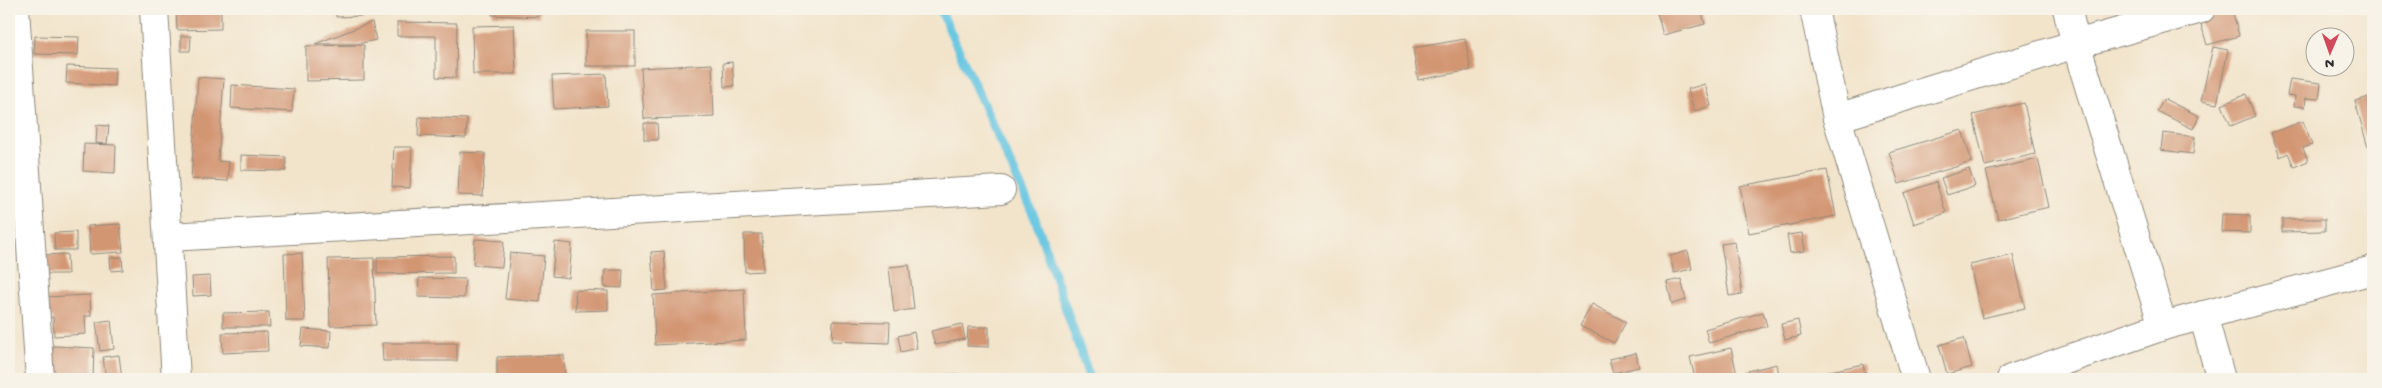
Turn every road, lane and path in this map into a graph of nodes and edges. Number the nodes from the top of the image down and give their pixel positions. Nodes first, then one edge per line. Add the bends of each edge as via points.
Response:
1 (15, 9) edge
2 (154, 9) edge
3 (1814, 9) edge
4 (2067, 9) edge
5 (2201, 9) edge
6 (2076, 44) junction
7 (1837, 118) junction
8 (1001, 190) dead end
9 (169, 237) junction
10 (2373, 270) edge
11 (2203, 315) junction
12 (2164, 326) junction
13 (40, 379) edge
14 (176, 379) edge
15 (1916, 379) edge
16 (2011, 379) edge
17 (2222, 379) edge

1 - 13 street
2 - 9 street
3 - 7 street
4 - 6 street
5 - 6 street
6 - 7 street
6 - 12 street
7 - 15 street
8 - 9 street
9 - 14 street
10 - 11 street
11 - 12 street
11 - 17 street
12 - 16 street

